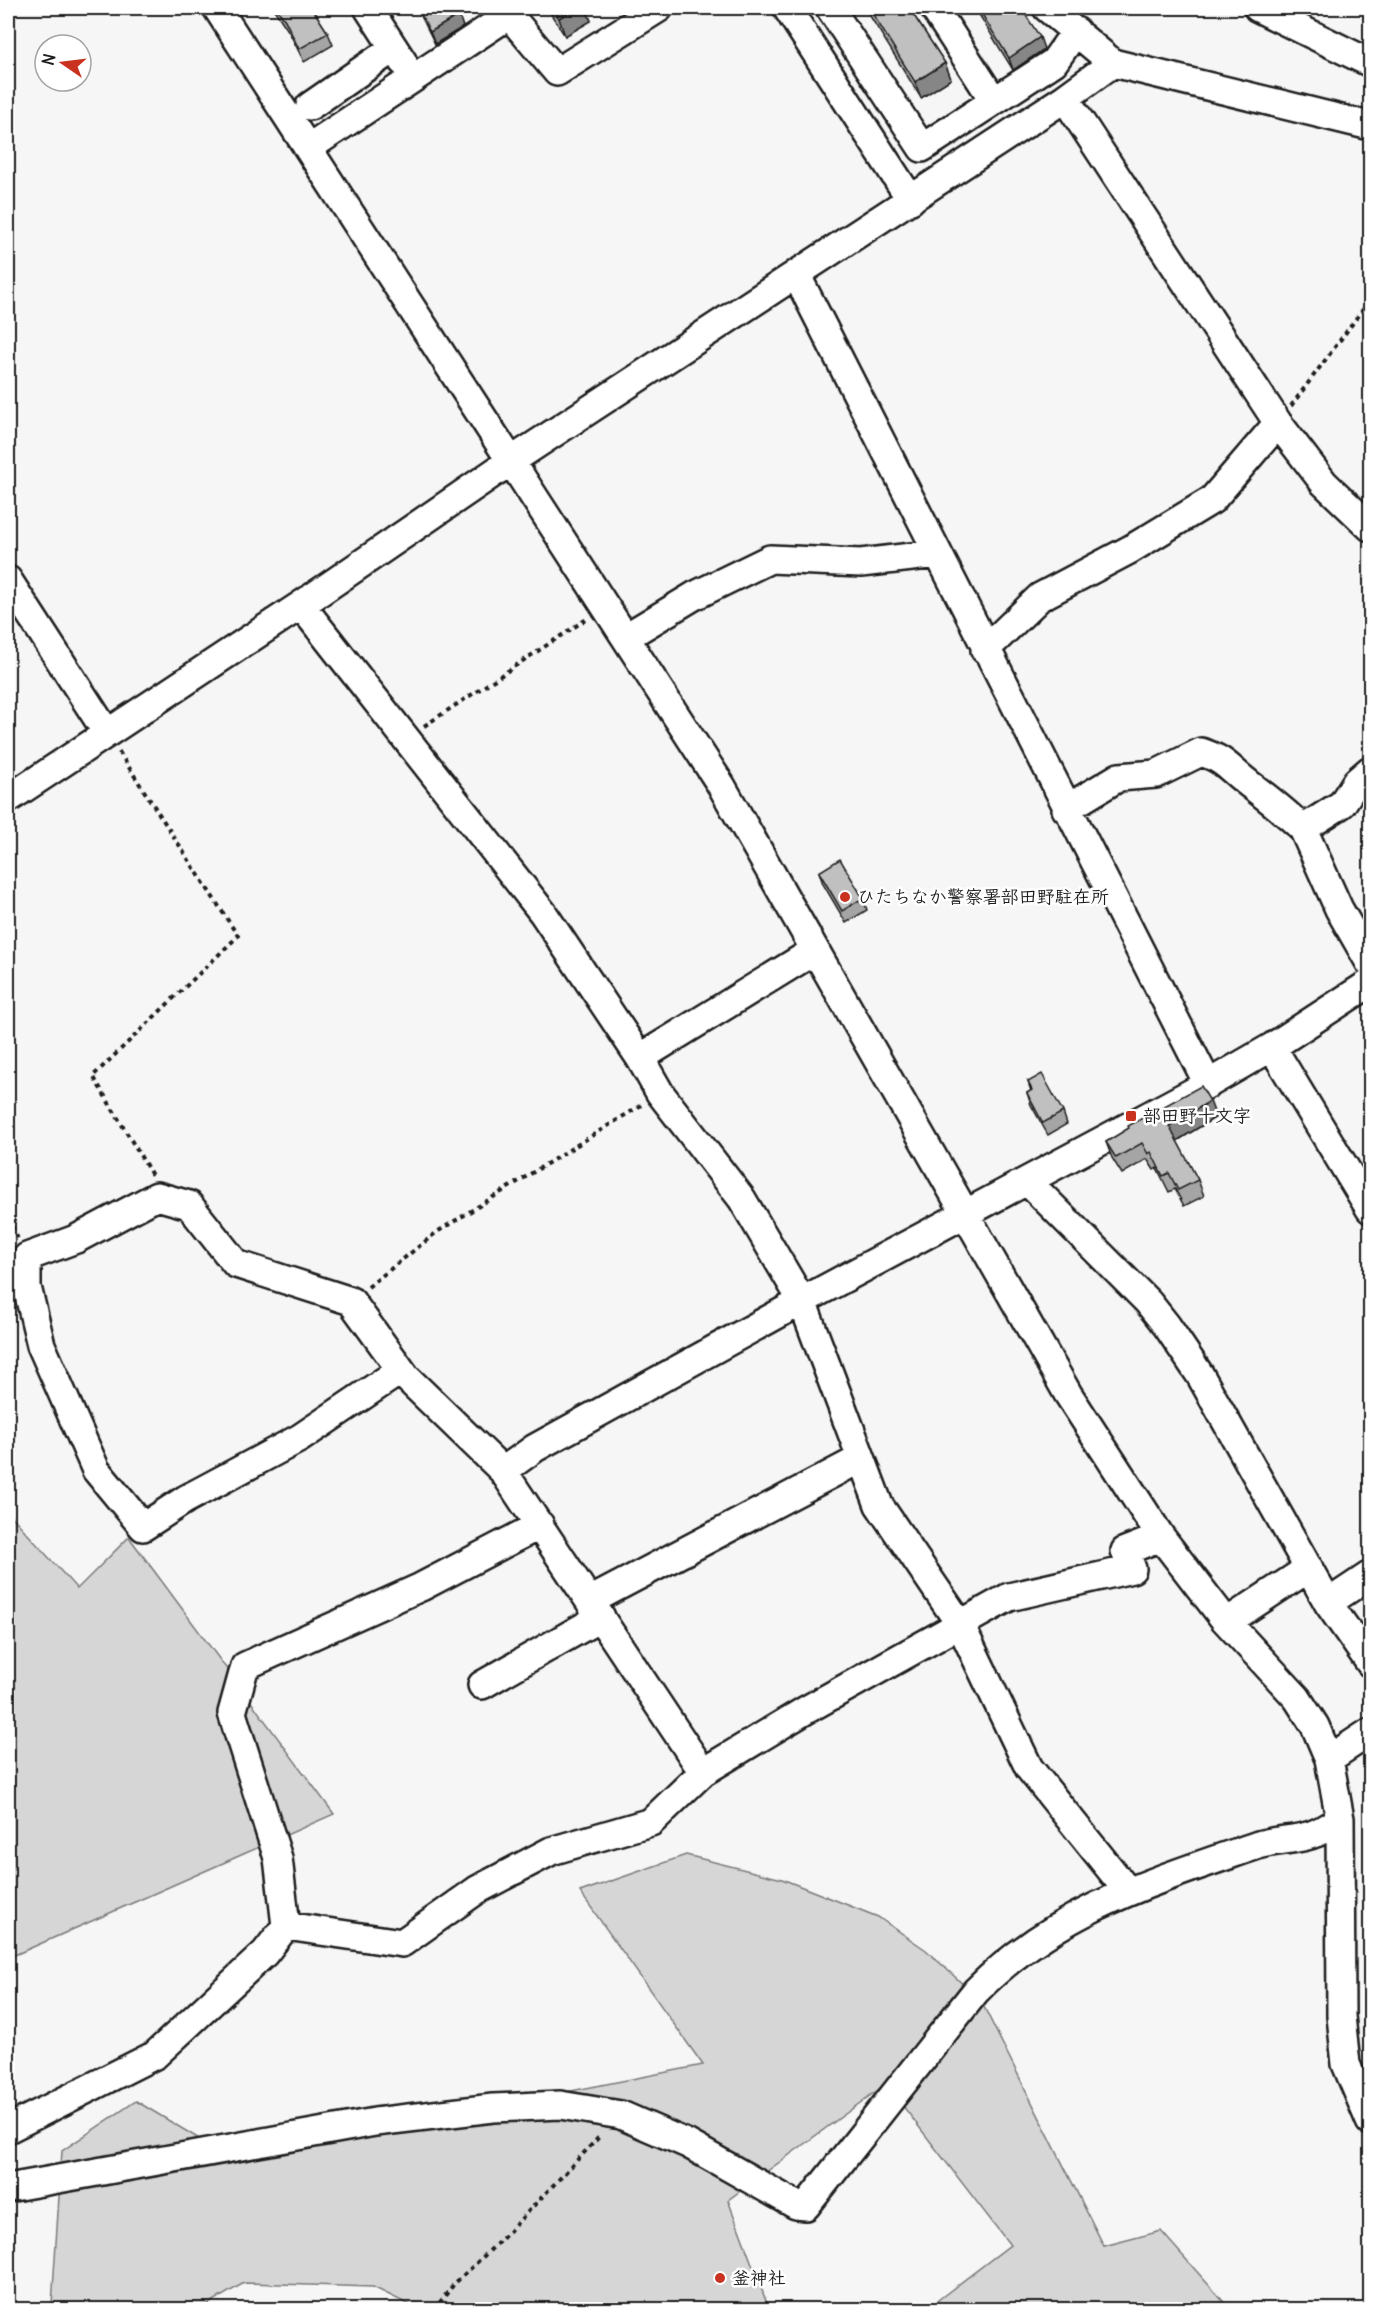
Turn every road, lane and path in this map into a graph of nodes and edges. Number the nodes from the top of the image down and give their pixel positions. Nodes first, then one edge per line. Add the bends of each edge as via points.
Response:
1 (217, 8) edge
2 (368, 8) edge
3 (658, 8) edge
4 (787, 8) edge
5 (830, 8) edge
6 (934, 8) edge
7 (1047, 8) edge
8 (1258, 8) edge
9 (506, 11) edge
10 (1076, 31) junction
11 (394, 48) junction
12 (1113, 63) junction
13 (1371, 63) edge
14 (869, 67) junction
15 (413, 78) junction
16 (839, 88) junction
17 (1065, 98) junction
18 (994, 101) junction
19 (310, 106) dead end
20 (1371, 126) edge
21 (308, 148) junction
22 (911, 200) junction
23 (796, 274) junction
24 (1371, 300) edge
25 (1278, 423) junction
26 (511, 461) junction
27 (1371, 527) edge
28 (937, 554) junction
29 (8, 580) edge
30 (302, 605) junction
31 (606, 606) junction
32 (626, 637) junction
33 (985, 650) junction
34 (107, 733) junction
35 (405, 738) junction
36 (1371, 770) edge
37 (8, 799) edge
38 (1066, 809) junction
39 (1302, 829) junction
40 (814, 951) junction
41 (1371, 963) edge
42 (1371, 983) edge
43 (1272, 1047) junction
44 (640, 1058) junction
45 (1208, 1084) junction
46 (660, 1093) junction
47 (1028, 1182) junction
48 (166, 1198) junction
49 (1371, 1209) edge
50 (963, 1214) junction
51 (351, 1301) junction
52 (802, 1301) junction
53 (401, 1370) junction
54 (860, 1459) junction
55 (503, 1471) junction
56 (540, 1525) junction
57 (1161, 1537) junction
58 (1309, 1568) junction
59 (1371, 1575) edge
60 (1328, 1603) junction
61 (596, 1609) junction
62 (1227, 1623) junction
63 (960, 1624) junction
64 (1371, 1663) edge
65 (482, 1685) dead end
66 (1371, 1732) edge
67 (1329, 1759) junction
68 (703, 1772) junction
69 (1340, 1820) junction
70 (1127, 1890) junction
71 (286, 1926) junction
72 (621, 2115) junction
73 (1371, 2121) edge
74 (8, 2129) edge
75 (8, 2188) edge
76 (434, 2310) edge

1 - 21 street
2 - 11 street
3 - 9 street via 557,72
4 - 16 street
5 - 14 street
6 - 18 street
7 - 10 street
8 - 13 street
9 - 15 street
10 - 12 street
10 - 18 street via 1054,62
11 - 15 street
11 - 19 street
12 - 17 street
12 - 20 street
14 - 16 street
14 - 18 street via 922,148
15 - 21 street
16 - 22 street
17 - 22 street
17 - 25 street
21 - 26 street
22 - 23 street
23 - 26 street
23 - 28 street
24 - 25 path
25 - 27 street via 1324,483
25 - 33 street via 1212,500 1040,597
26 - 30 street
26 - 31 street
28 - 32 street via 861,563 770,559 694,596
28 - 33 street
29 - 34 street
30 - 34 street
30 - 35 street
31 - 32 street
31 - 35 path
32 - 40 street via 721,785
33 - 38 street
34 - 37 street
34 - 48 path via 238,936 93,1076
35 - 44 street via 543,913
36 - 39 street via 1356,782 1342,804
38 - 39 street via 1119,777 1156,774 1201,752 1222,759 1281,806
38 - 45 street
39 - 41 street via 1339,909
40 - 44 street
40 - 50 street
42 - 43 street
43 - 45 street
43 - 49 street
44 - 46 street
45 - 47 street
46 - 51 path via 437,1232
46 - 52 street via 742,1199
47 - 50 street
47 - 58 street via 1167,1326 1200,1375
48 - 51 street via 189,1205 236,1264
48 - 53 street via 157,1196 76,1239 27,1257 27,1287 46,1355 96,1470 142,1527 300,1438
50 - 52 street
50 - 57 street via 1068,1394
51 - 53 street
52 - 54 street
52 - 55 street via 535,1448
53 - 55 street
54 - 61 street
54 - 63 street via 879,1505
55 - 56 street
56 - 61 street
56 - 71 street via 421,1587 245,1666 232,1713 278,1858
57 - 62 street
57 - 63 street via 1125,1551 1132,1569 1010,1597
58 - 60 street
58 - 62 street
59 - 60 street
60 - 64 street
61 - 65 street
61 - 68 street
62 - 67 street via 1297,1698
63 - 68 street
63 - 70 street via 1029,1768
66 - 67 street
67 - 69 street
68 - 71 street via 651,1822 551,1851 477,1890 402,1943
69 - 70 street via 1315,1834 1272,1840
69 - 73 street via 1341,2016 1346,2064
70 - 72 street via 1059,1924 1002,1964 976,1991 806,2206 796,2205 688,2144
71 - 74 street via 265,1953 155,2055
72 - 75 street via 560,2105 387,2120
72 - 76 path via 454,2284

